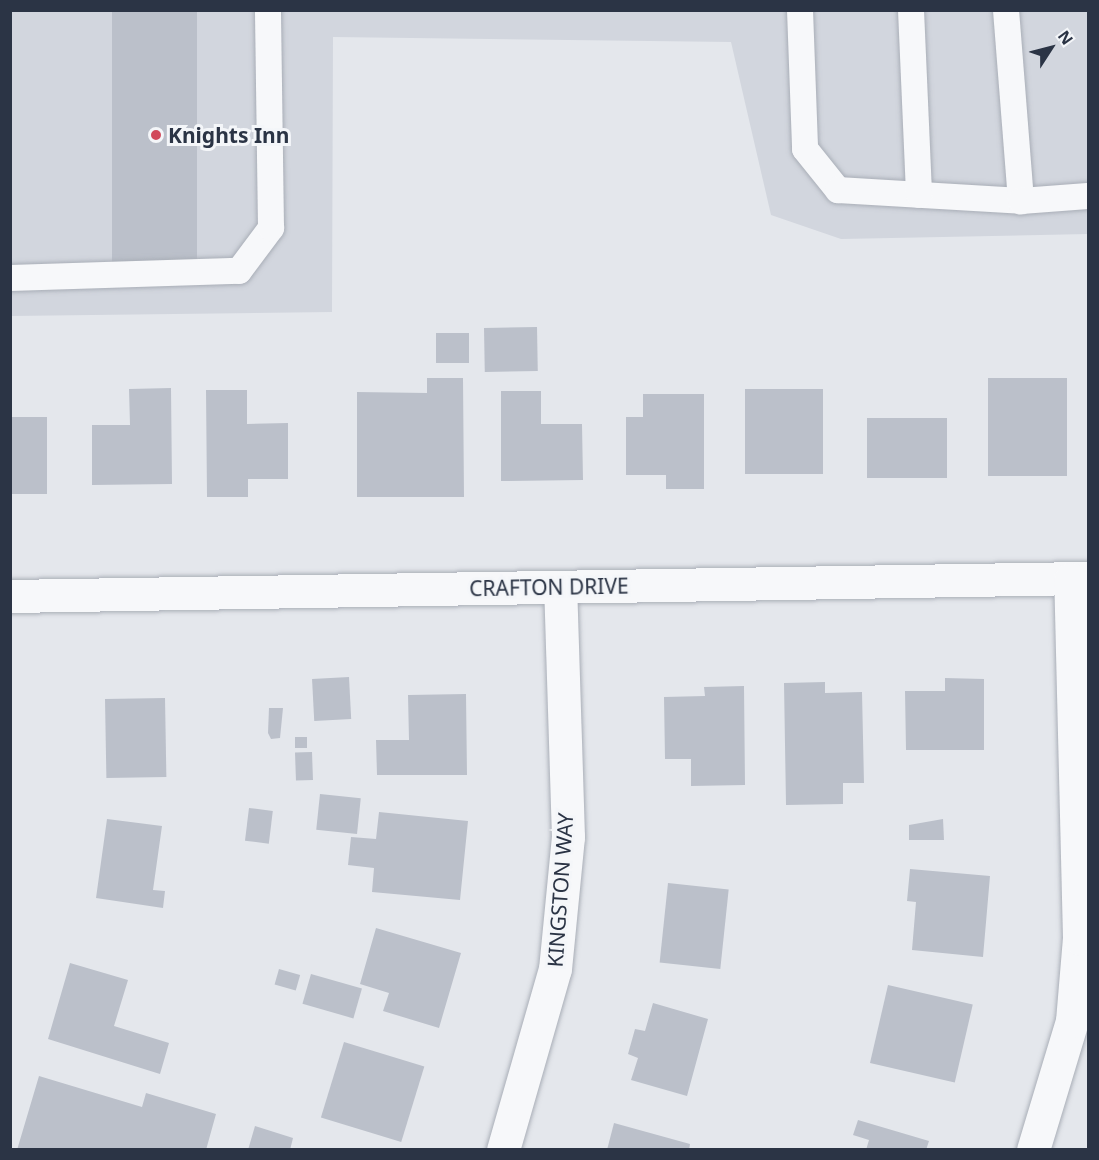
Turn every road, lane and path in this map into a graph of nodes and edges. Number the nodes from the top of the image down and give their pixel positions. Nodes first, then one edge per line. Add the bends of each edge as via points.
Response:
1 (268, 10) edge
2 (800, 10) edge
3 (911, 10) edge
4 (1006, 10) edge
5 (919, 195) junction
6 (1089, 196) edge
7 (1021, 201) junction
8 (10, 278) edge
9 (1079, 578) edge
10 (560, 587) junction
11 (10, 596) edge
12 (503, 1149) edge
13 (1033, 1149) edge

1 - 8 lane via 271,228 239,271
2 - 5 lane via 805,149 838,190
3 - 5 lane
4 - 7 lane
5 - 7 lane
6 - 7 lane
9 - 10 street, CRAFTON DRIVE
9 - 13 street via 1078,938 1072,1021
10 - 11 street, CRAFTON DRIVE
10 - 12 street, KINGSTON WAY via 568,837 555,969

